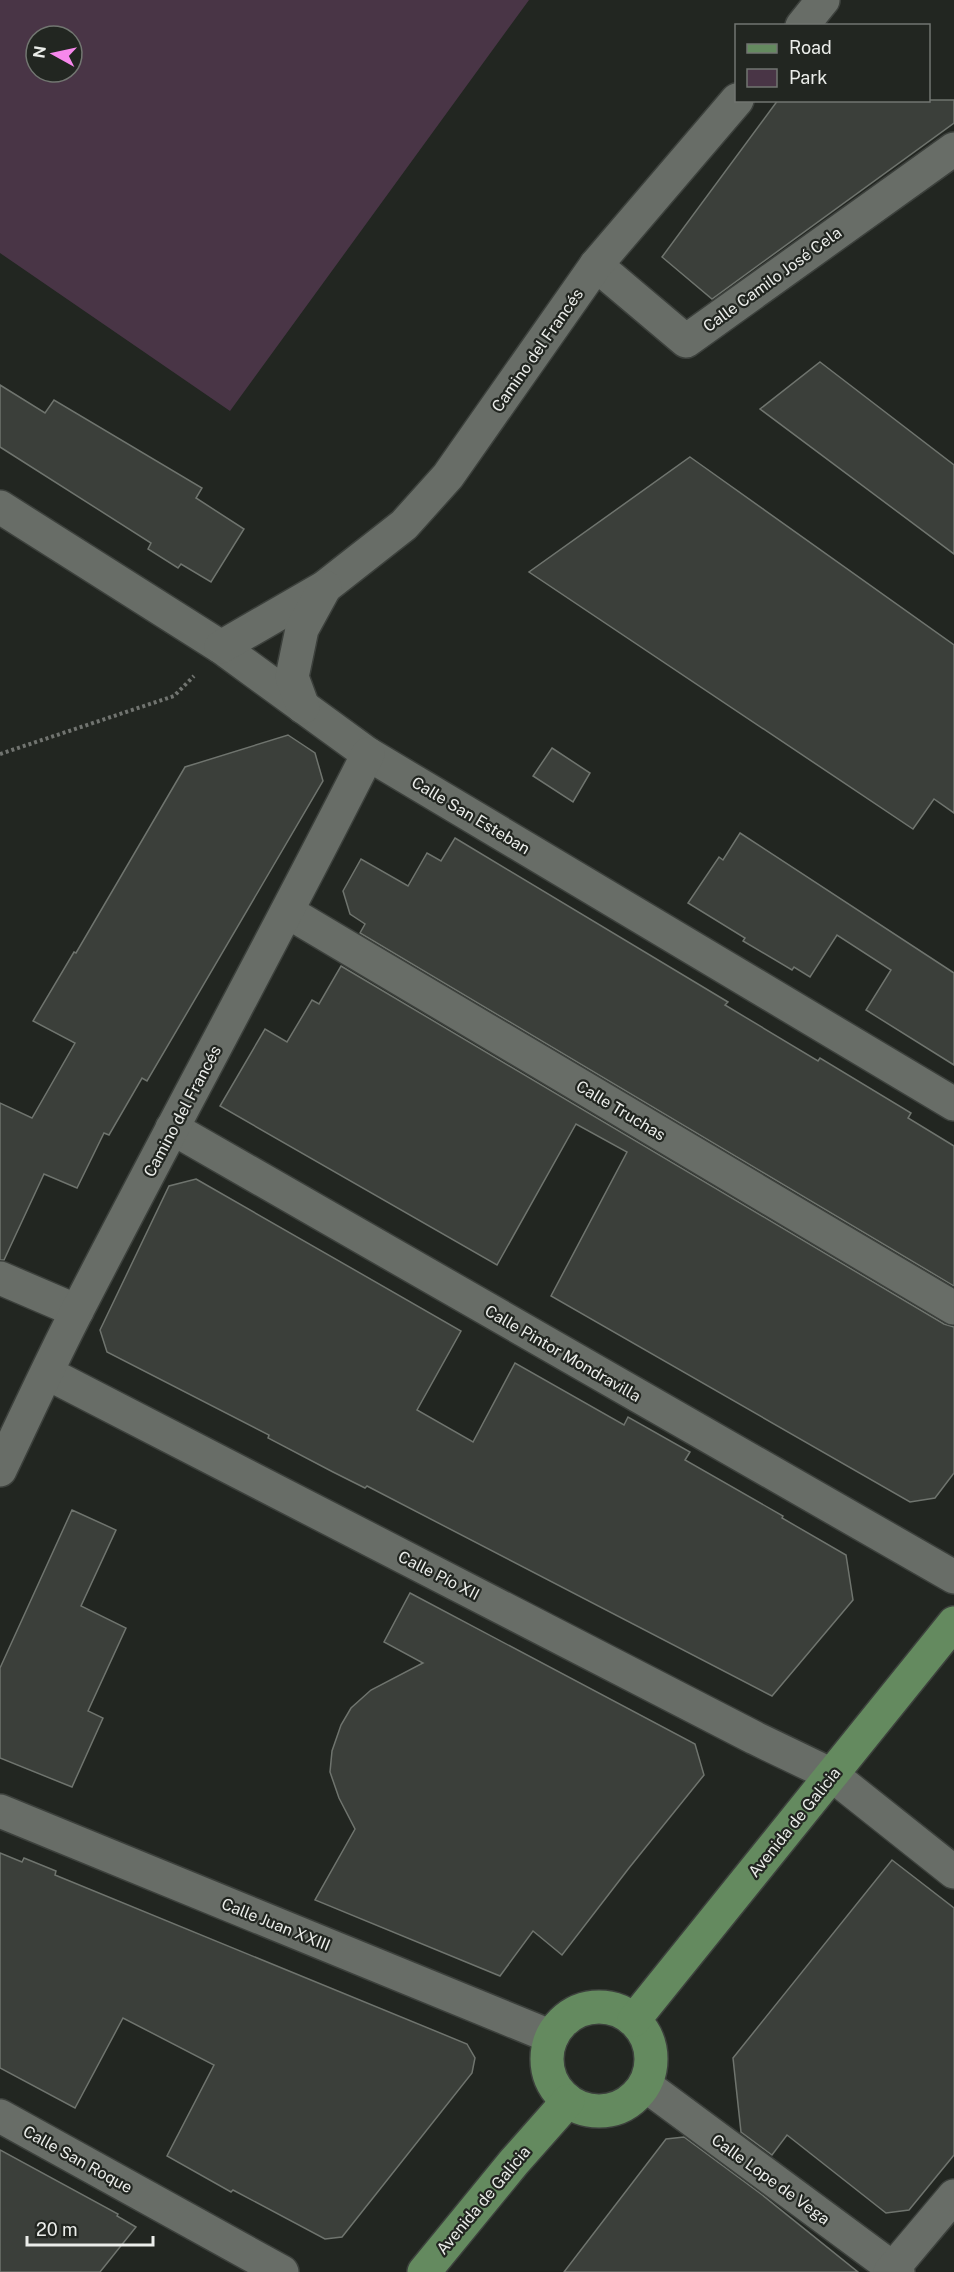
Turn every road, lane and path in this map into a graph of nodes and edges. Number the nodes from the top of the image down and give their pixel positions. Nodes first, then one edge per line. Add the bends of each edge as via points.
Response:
1 (824, 0) edge
2 (804, 24) edge
3 (735, 102) edge
4 (954, 149) edge
5 (596, 265) junction
6 (0, 507) edge
7 (325, 587) junction
8 (221, 647) junction
9 (303, 707) junction
10 (0, 754) edge
11 (368, 754) junction
12 (288, 912) junction
13 (954, 1104) edge
14 (172, 1128) junction
15 (0, 1278) edge
16 (954, 1308) edge
17 (77, 1311) junction
18 (47, 1373) junction
19 (0, 1470) edge
20 (954, 1577) edge
21 (954, 1623) edge
22 (832, 1775) junction
23 (0, 1811) edge
24 (954, 1872) edge
25 (634, 2020) junction
26 (552, 2037) junction
27 (645, 2085) junction
28 (568, 2101) junction
29 (0, 2116) edge
30 (954, 2196) edge
31 (894, 2271) edge
32 (282, 2272) edge
33 (424, 2272) edge

1 - 2 street
3 - 5 street, Camino del Francés
4 - 5 street, Calle Camilo José Cela via 686,341
5 - 7 street, Camino del Francés via 448,476 404,525
6 - 8 street, Calle San Esteban
7 - 8 street, Camino del Francés
7 - 9 street, Camino del Francés via 303,629 292,677
8 - 9 street, Calle San Esteban
8 - 10 path via 174,696
9 - 11 street, Calle San Esteban
11 - 12 street, Camino del Francés
11 - 13 street, Calle San Esteban
12 - 14 street, Camino del Francés
12 - 16 street, Calle Truchas
14 - 17 street, Camino del Francés
14 - 20 street, Calle Pintor Mondravilla
15 - 17 street
17 - 18 street, Camino del Francés
18 - 19 street, Camino del Francés
18 - 22 street, Calle Pío XII
21 - 22 main road, Avenida de Galicia
22 - 24 street, Calle Pío XII
22 - 25 main road, Avenida de Galicia
23 - 26 street, Calle Juan XXIII
25 - 26 main road via 604,2007 582,2010 567,2019
25 - 27 main road via 648,2042 651,2064
26 - 28 main road via 547,2061 550,2075 557,2091
27 - 28 main road via 633,2099 603,2112 581,2109
27 - 31 street, Calle Lope de Vega
28 - 33 main road, Avenida de Galicia
29 - 32 street, Calle San Roque
30 - 31 street

